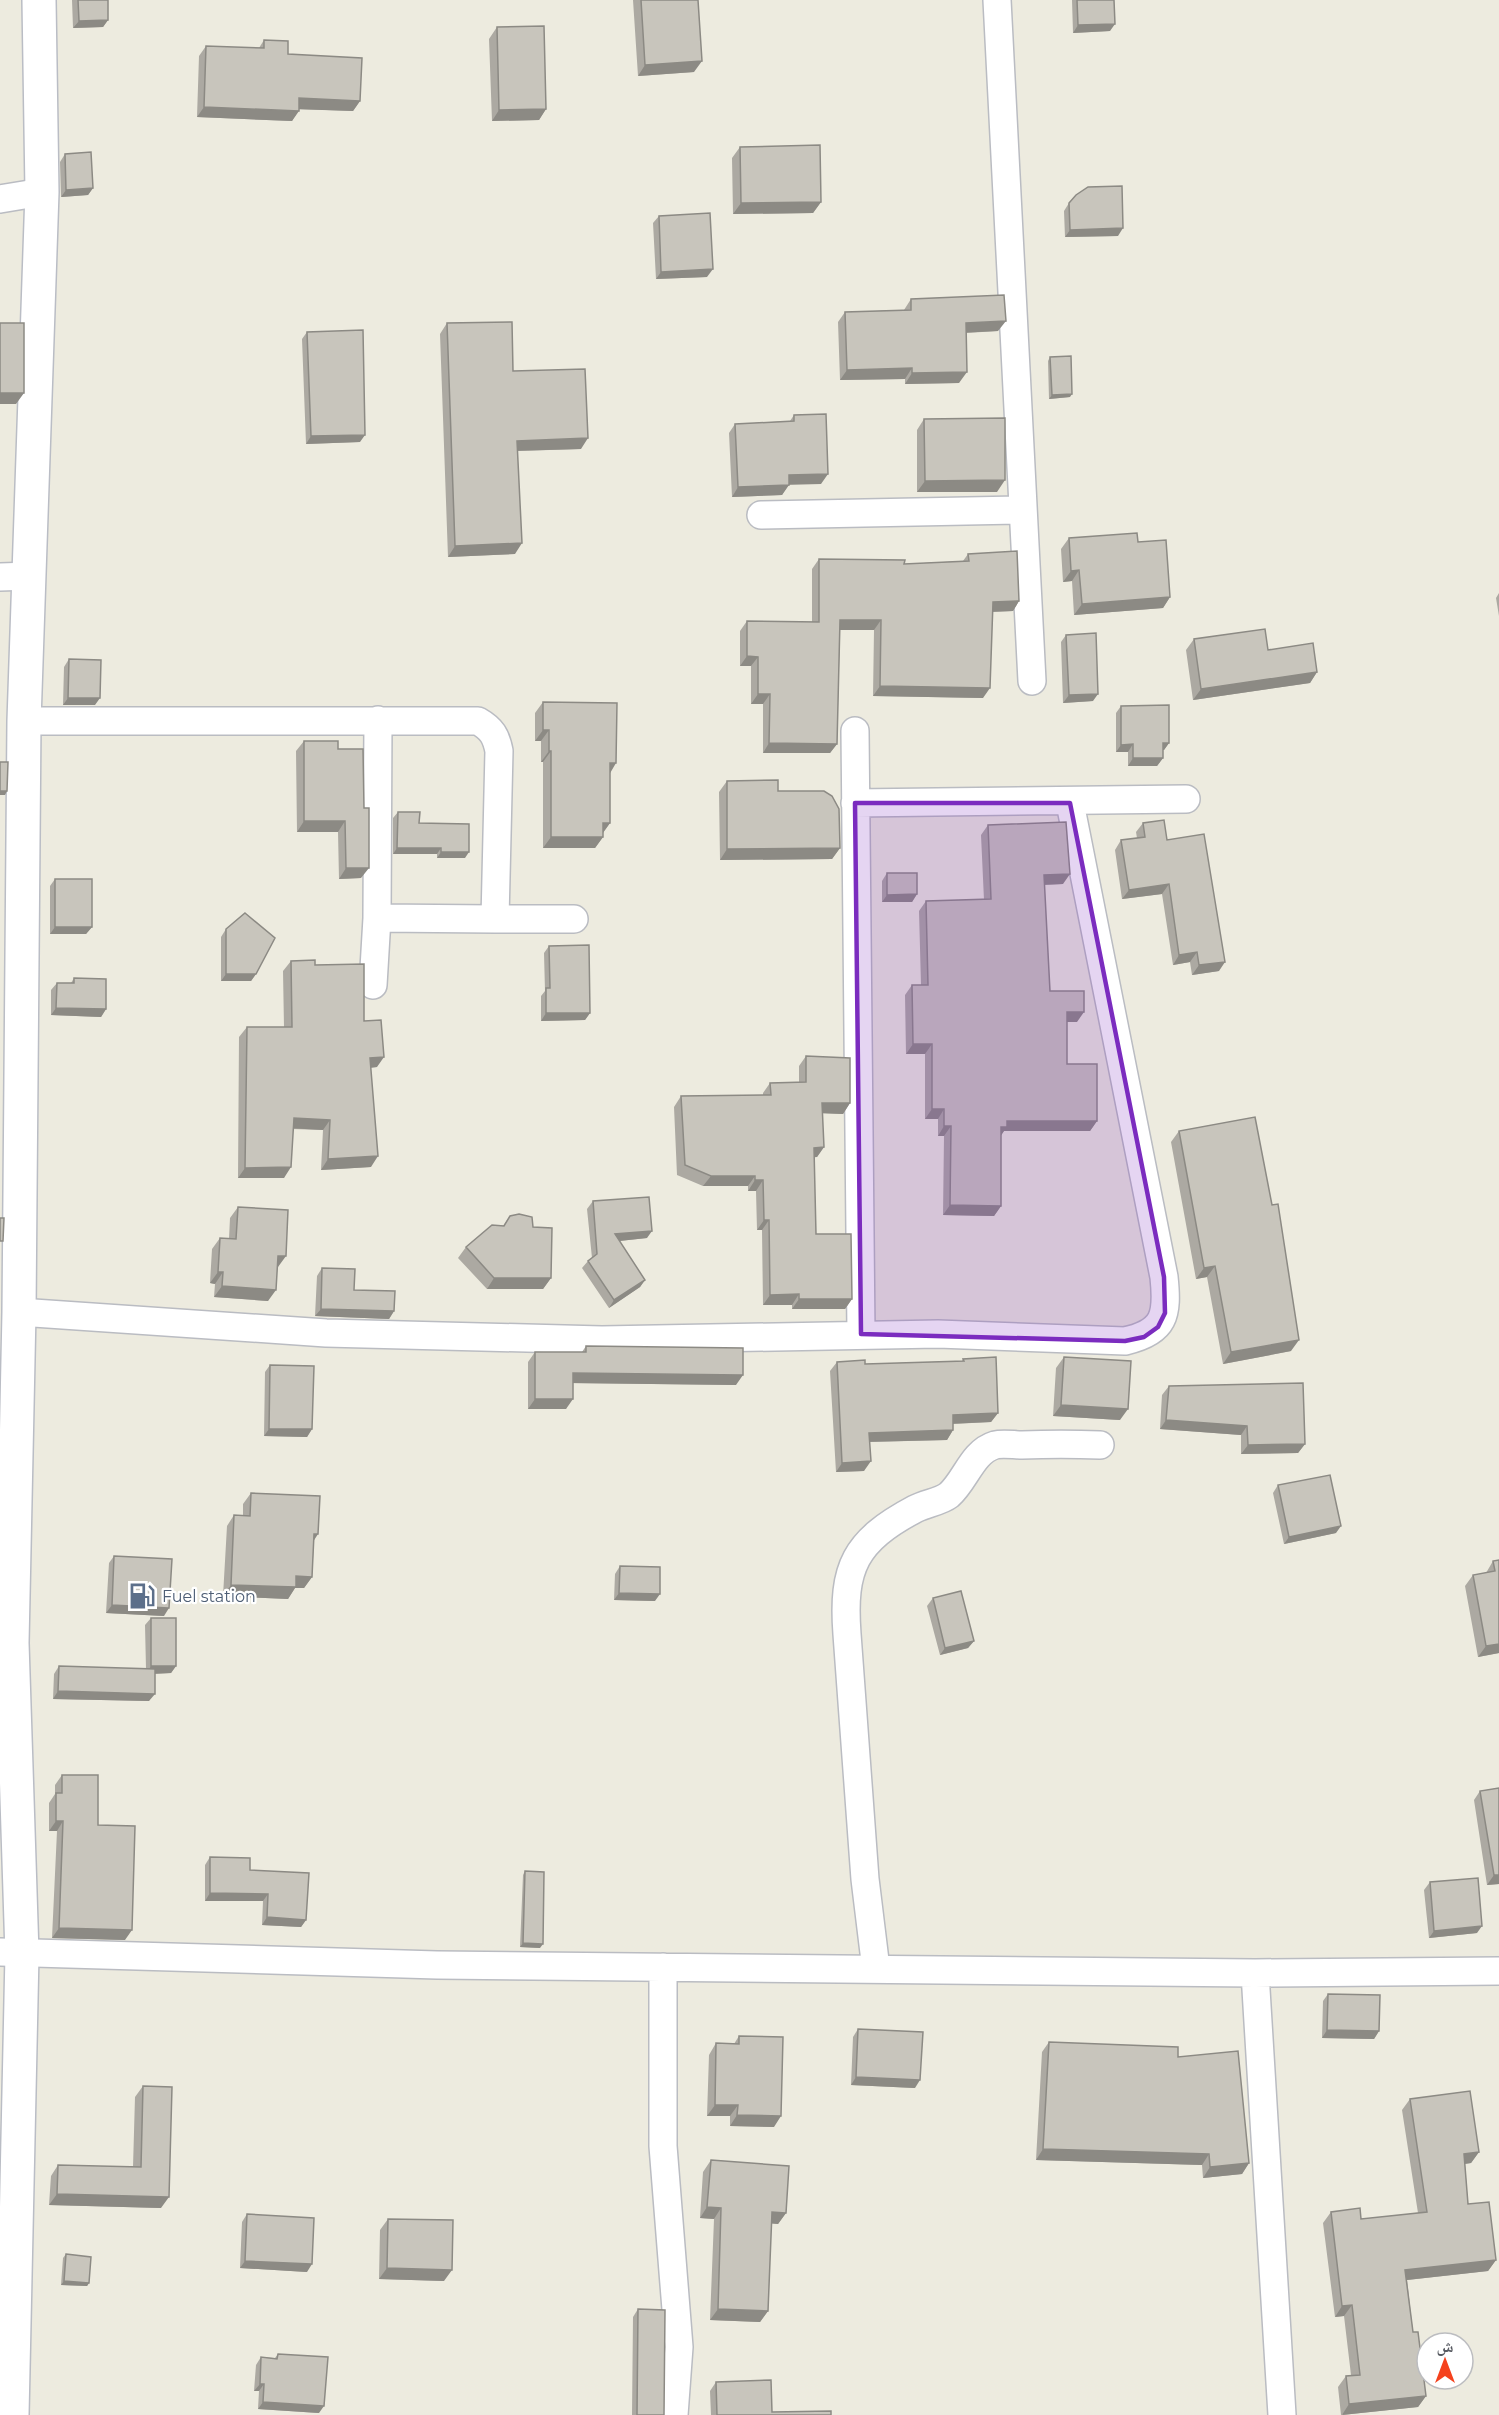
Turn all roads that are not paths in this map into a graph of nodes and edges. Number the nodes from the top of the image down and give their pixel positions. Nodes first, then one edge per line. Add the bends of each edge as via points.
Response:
1 (39, 0) edge
2 (997, 0) edge
3 (42, 192) junction
4 (0, 199) edge
5 (1022, 510) junction
6 (761, 515) dead end
7 (15, 576) edge
8 (1032, 681) dead end
9 (378, 720) junction
10 (24, 722) junction
11 (855, 731) dead end
12 (1186, 800) dead end
13 (855, 802) junction
14 (1070, 802) junction
15 (377, 918) junction
16 (495, 919) junction
17 (574, 919) dead end
18 (373, 985) dead end
19 (20, 1312) junction
20 (861, 1334) junction
21 (1101, 1445) dead end
22 (11, 1953) edge
23 (663, 1967) junction
24 (876, 1969) junction
25 (1499, 1971) edge
26 (1255, 1973) junction
27 (12, 2415) edge
28 (674, 2415) edge
29 (1282, 2415) edge

1 - 3 main road
2 - 5 street
3 - 4 street
3 - 7 main road
5 - 6 street
5 - 8 street
7 - 10 main road
9 - 10 street
9 - 15 street
9 - 16 street via 478,721 489,727 496,738 499,765
10 - 19 main road
11 - 13 street
12 - 14 street
13 - 14 street
13 - 20 street
14 - 20 street via 1164,1276 1164,1313 1158,1327 1144,1337 1125,1341
15 - 16 street
15 - 18 street
16 - 17 street
19 - 20 street via 326,1334 602,1340
19 - 22 main road via 12,1643
21 - 24 street via 995,1445 978,1454 960,1485 946,1497 884,1526 848,1575 844,1599
22 - 23 street
22 - 27 main road
23 - 24 street
23 - 28 street via 663,2146 679,2347
24 - 26 street
25 - 26 street
26 - 29 street

